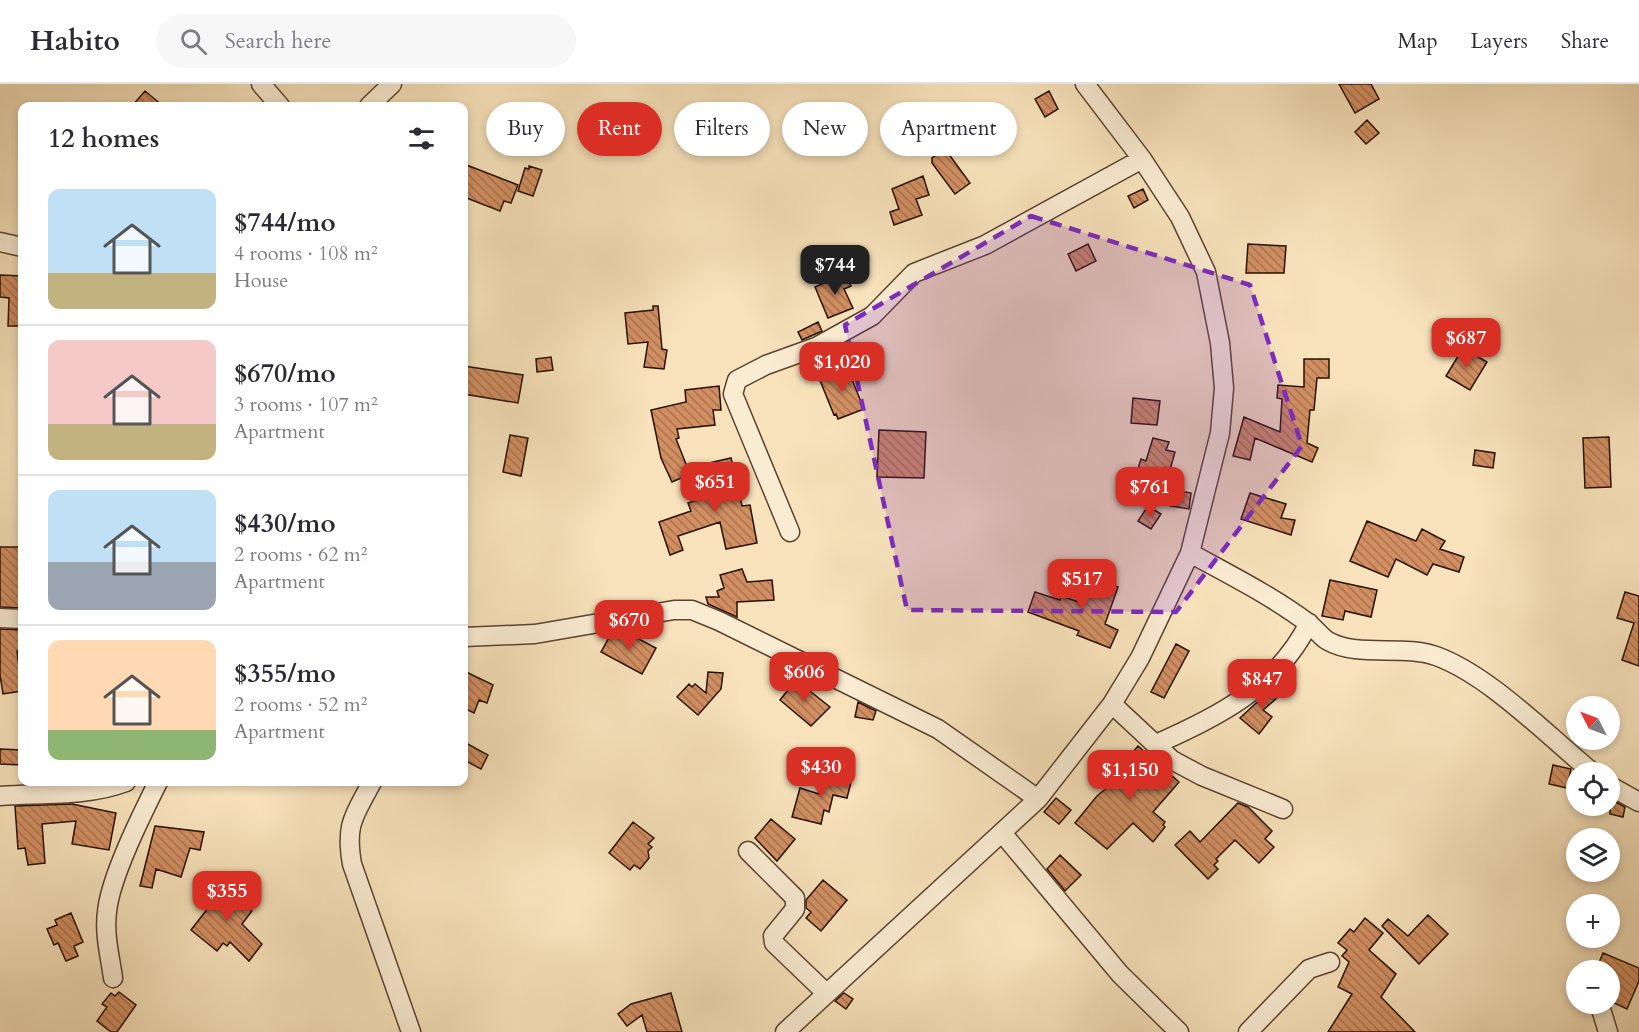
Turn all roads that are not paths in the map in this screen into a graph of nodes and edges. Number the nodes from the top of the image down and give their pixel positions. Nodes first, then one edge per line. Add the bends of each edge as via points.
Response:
1 (261, 84) edge
2 (392, 84) edge
3 (1085, 84) edge
4 (277, 102) edge
5 (373, 102) edge
6 (1143, 159) junction
7 (0, 242) edge
8 (18, 246) edge
9 (790, 532) dead end
10 (1191, 554) junction
11 (0, 618) edge
12 (18, 619) edge
13 (1309, 623) junction
14 (468, 637) edge
15 (1112, 704) junction
16 (1156, 744) junction
17 (1580, 762) edge
18 (112, 786) edge
19 (156, 786) edge
20 (370, 786) edge
21 (1620, 792) edge
22 (0, 796) edge
23 (1038, 799) junction
24 (1639, 802) edge
25 (1283, 809) dead end
26 (1003, 834) junction
27 (748, 851) dead end
28 (1330, 962) dead end
29 (113, 978) dead end
30 (825, 992) junction
31 (1602, 1014) edge
32 (411, 1032) edge
33 (785, 1032) edge
34 (1179, 1032) edge
35 (1248, 1032) edge
36 (1608, 1032) edge

1 - 4 street
2 - 5 street
3 - 6 street
6 - 9 street via 985,245 914,273 872,316 816,347 737,380 733,394
6 - 10 street via 1180,218 1206,272 1220,344 1224,388 1220,433
7 - 8 street
10 - 13 street
10 - 15 street via 1145,648
11 - 12 street
13 - 16 street via 1296,650 1267,680 1191,729
13 - 17 street via 1328,642 1359,649 1412,651 1435,656 1466,671
14 - 23 street via 535,634 692,610 938,729
15 - 16 street
15 - 23 street
16 - 25 street via 1172,760 1202,776
18 - 22 street
19 - 29 street via 111,892 106,913
20 - 32 street via 347,838 352,864
21 - 24 street
23 - 26 street
26 - 30 street
26 - 34 street via 1120,974
27 - 30 street via 795,898 795,909 773,936 774,943
28 - 35 street via 1309,969
30 - 33 street
31 - 36 street

